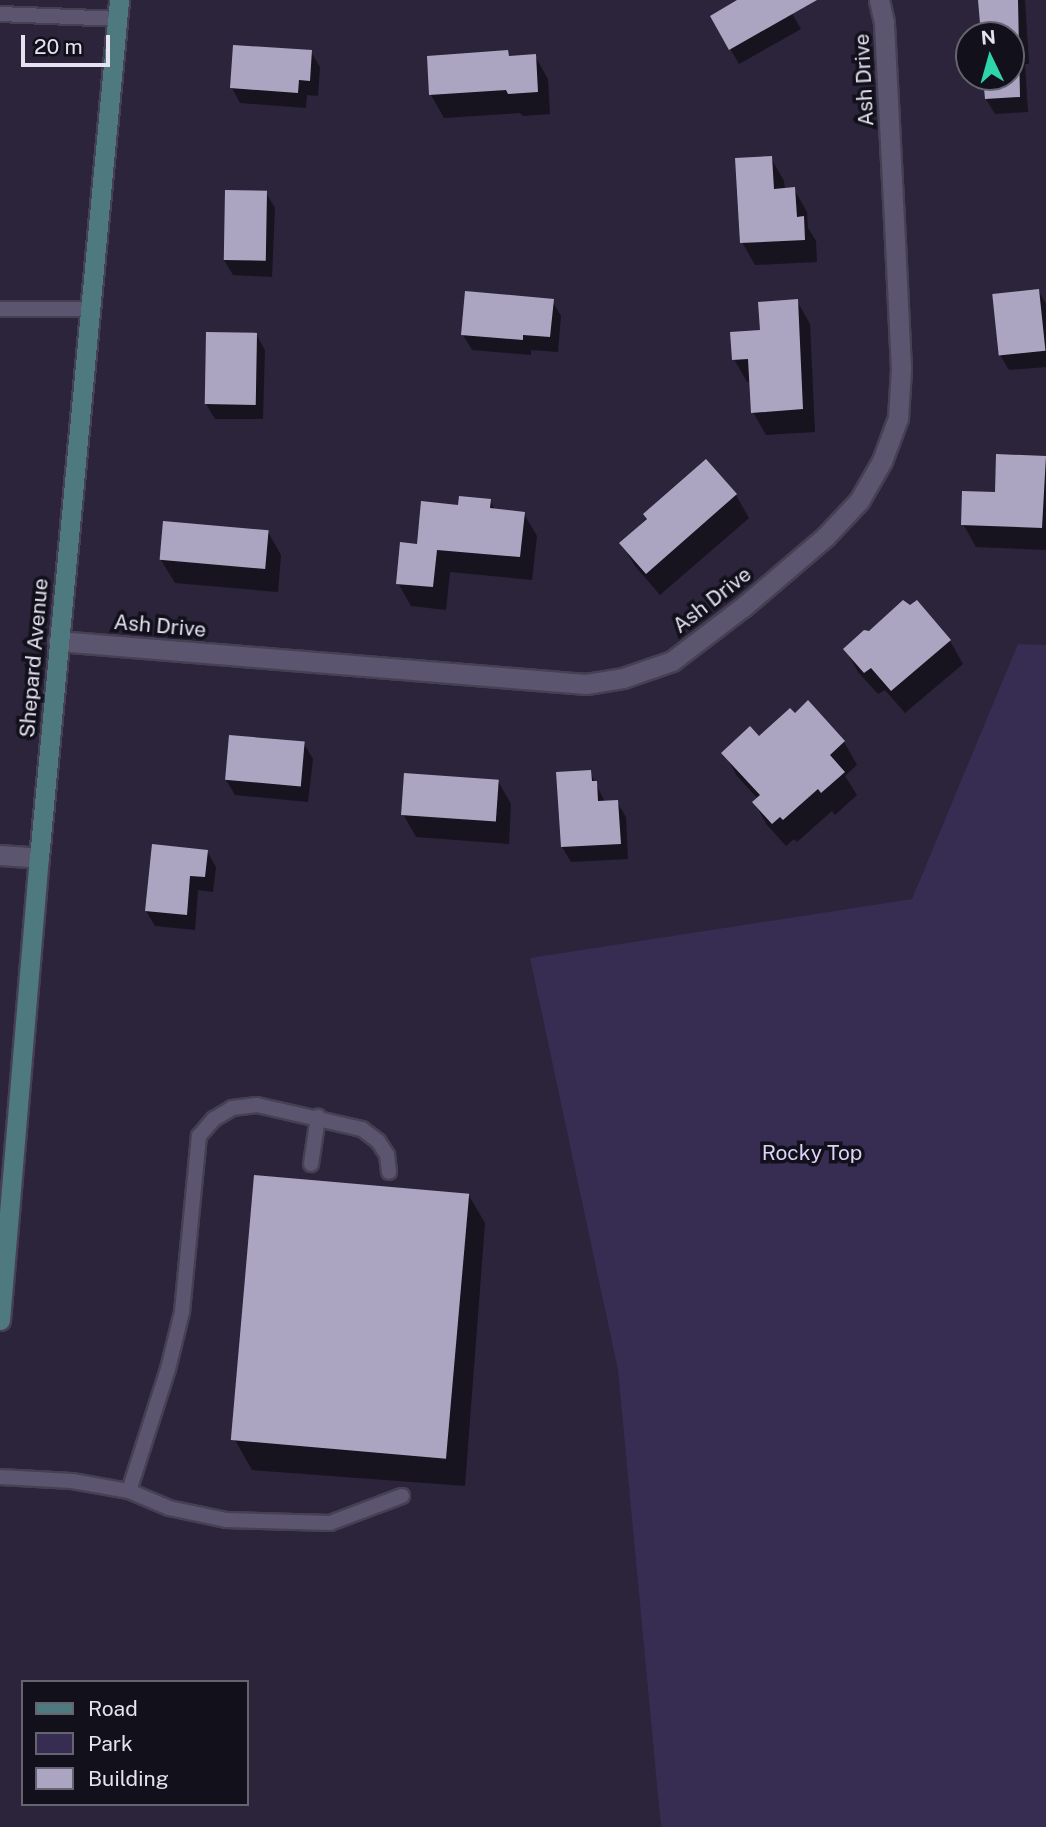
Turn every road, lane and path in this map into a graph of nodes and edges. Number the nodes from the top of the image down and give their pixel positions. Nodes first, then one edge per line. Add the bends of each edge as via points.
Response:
1 (879, 0) edge
2 (119, 9) edge
3 (0, 14) edge
4 (0, 309) edge
5 (89, 309) junction
6 (58, 641) junction
7 (0, 855) edge
8 (38, 858) junction
9 (318, 1117) junction
10 (311, 1164) dead end
11 (389, 1172) dead end
12 (0, 1321) edge
13 (0, 1477) edge
14 (129, 1491) junction
15 (402, 1496) dead end

1 - 6 street, Ash Drive via 884,22 901,369 898,418 882,461 859,501 826,536 743,607 672,661 623,678 586,684
2 - 3 lane
2 - 5 main road, Shepard Avenue
4 - 5 lane
5 - 6 main road, Shepard Avenue
6 - 8 main road, Shepard Avenue
7 - 8 street
8 - 12 main road, Shepard Avenue
9 - 10 lane
9 - 11 lane via 362,1129 378,1141 387,1155
9 - 14 lane via 257,1105 232,1108 199,1136 182,1312
13 - 14 lane via 72,1481
14 - 15 lane via 169,1508 226,1520 330,1523

